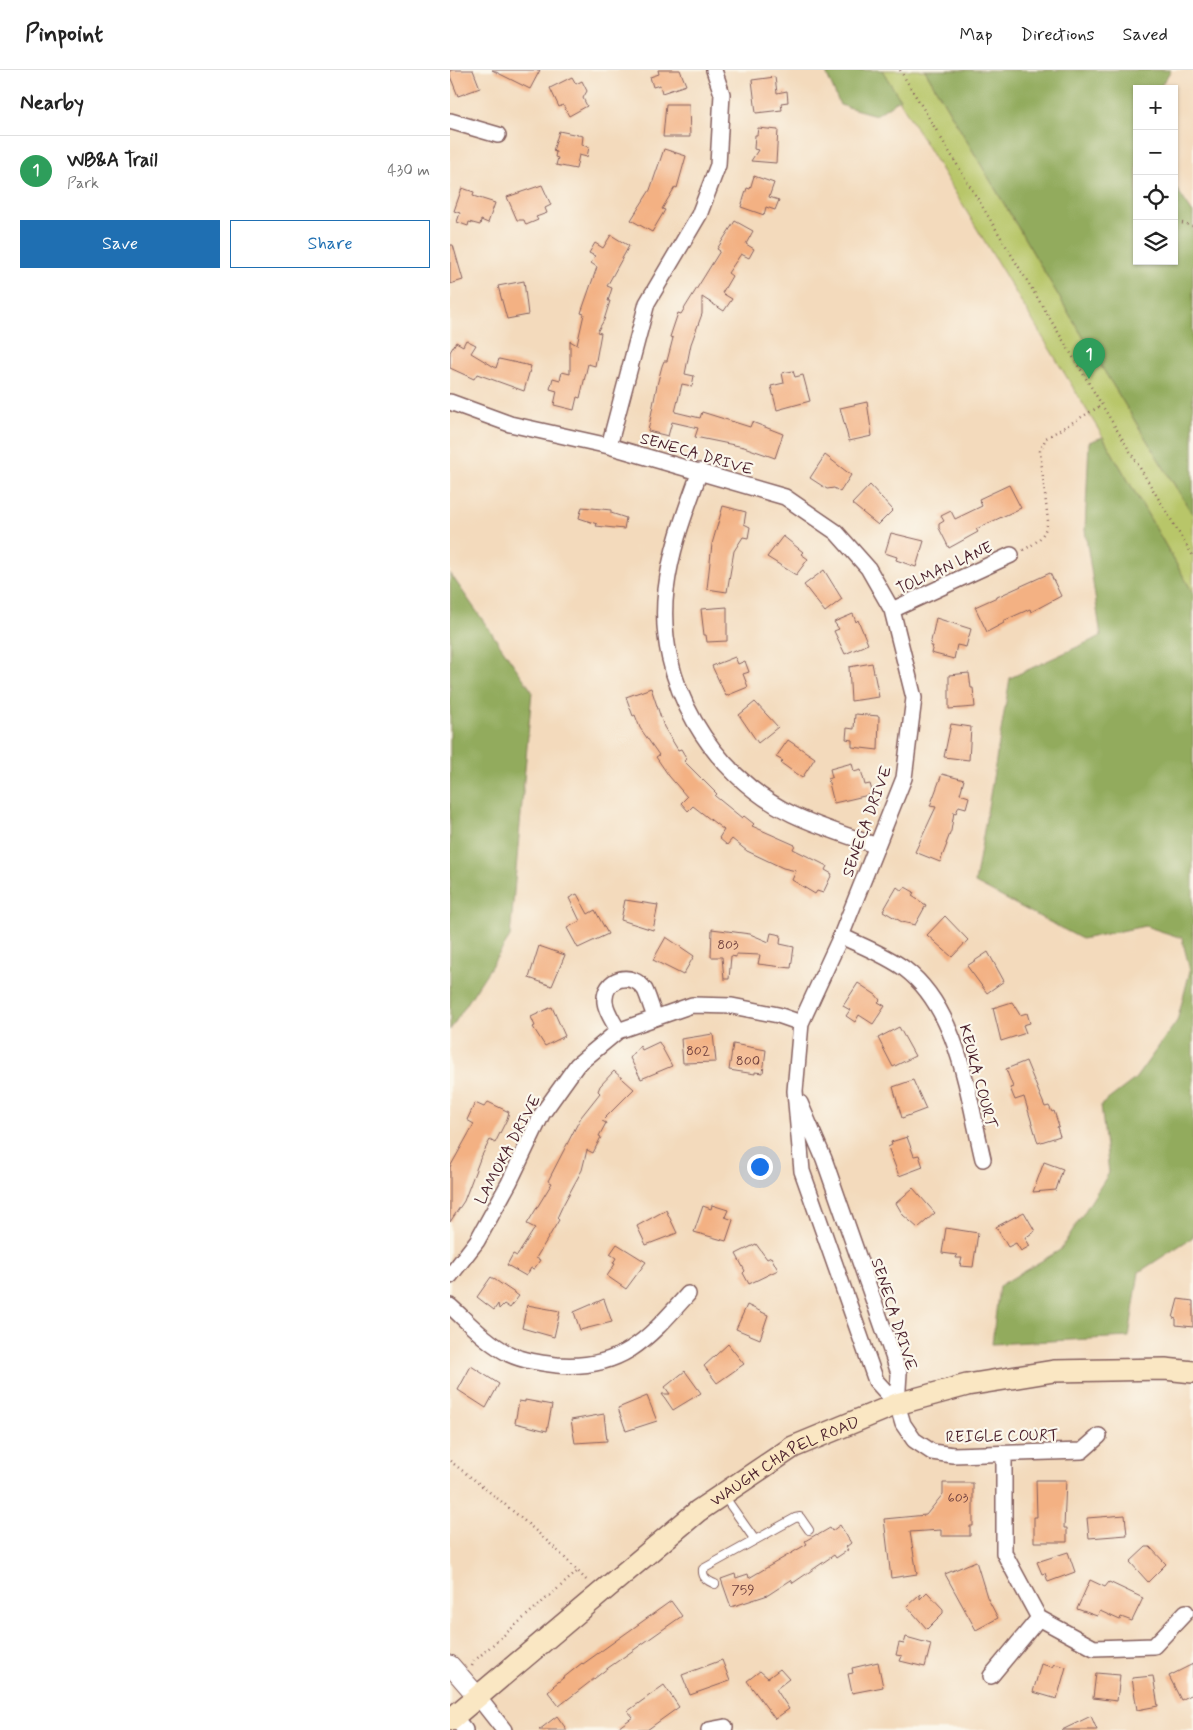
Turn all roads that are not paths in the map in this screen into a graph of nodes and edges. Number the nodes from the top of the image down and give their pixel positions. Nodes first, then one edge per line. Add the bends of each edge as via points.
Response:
1 (714, 70) edge
2 (450, 121) edge
3 (498, 135) dead end
4 (450, 402) edge
5 (609, 446) junction
6 (700, 471) junction
7 (1011, 555) road end
8 (892, 610) junction
9 (877, 846) junction
10 (841, 936) junction
11 (655, 1016) junction
12 (801, 1023) junction
13 (618, 1031) junction
14 (795, 1091) junction
15 (984, 1159) dead end
16 (450, 1276) edge
17 (688, 1294) dead end
18 (450, 1306) edge
19 (1193, 1372) edge
20 (897, 1404) junction
21 (1099, 1436) dead end
22 (1004, 1454) junction
23 (722, 1495) junction
24 (809, 1530) dead end
25 (755, 1540) junction
26 (715, 1584) dead end
27 (1186, 1612) dead end
28 (1039, 1618) junction
29 (456, 1671) edge
30 (991, 1676) dead end
31 (478, 1697) junction
32 (455, 1720) edge
33 (726, 1727) dead end
34 (504, 1730) edge
35 (709, 1730) edge

1 - 5 street via 722,94 718,165 699,214 647,303
2 - 3 street
4 - 5 street, SENECA DRIVE via 510,424
5 - 6 street, SENECA DRIVE
6 - 8 street, SENECA DRIVE via 785,497 836,532 868,568
6 - 9 street via 674,544 665,592 667,645 680,692 702,736 728,768 759,794 792,814
7 - 8 street, TOLMAN LANE
8 - 9 street, SENECA DRIVE via 914,698 904,778
9 - 10 street, SENECA DRIVE
10 - 12 street, SENECA DRIVE
10 - 15 street, KEUKA COURT via 906,970 924,987 942,1012 952,1033
11 - 12 street, LAMOKA DRIVE via 692,1005 732,1006
11 - 13 street, LAMOKA DRIVE
11 - 13 street via 644,990 636,981 627,978 616,980 608,986 605,1003
12 - 14 street, SENECA DRIVE
13 - 16 street, LAMOKA DRIVE via 577,1065 542,1114 478,1241
14 - 20 street, SENECA DRIVE via 824,1159 899,1372
14 - 20 street, SENECA DRIVE via 802,1171 876,1381
17 - 18 street via 658,1328 632,1349 601,1364 570,1366 537,1363 510,1354 487,1340
19 - 20 main road, WAUGH CHAPEL ROAD via 1165,1369 1054,1371 967,1385
20 - 22 street, REIGLE COURT via 914,1440 932,1452
20 - 23 main road, WAUGH CHAPEL ROAD via 793,1447
21 - 22 street, REIGLE COURT via 1082,1451
22 - 28 street via 1004,1553
23 - 25 lane
23 - 31 main road, WAUGH CHAPEL ROAD via 698,1511
24 - 25 lane via 800,1518 795,1518
25 - 26 lane via 703,1570 707,1581
27 - 28 street via 1154,1646 1094,1648
28 - 30 street
29 - 31 street
31 - 32 main road, WAUGH CHAPEL ROAD
31 - 34 street
33 - 35 street

